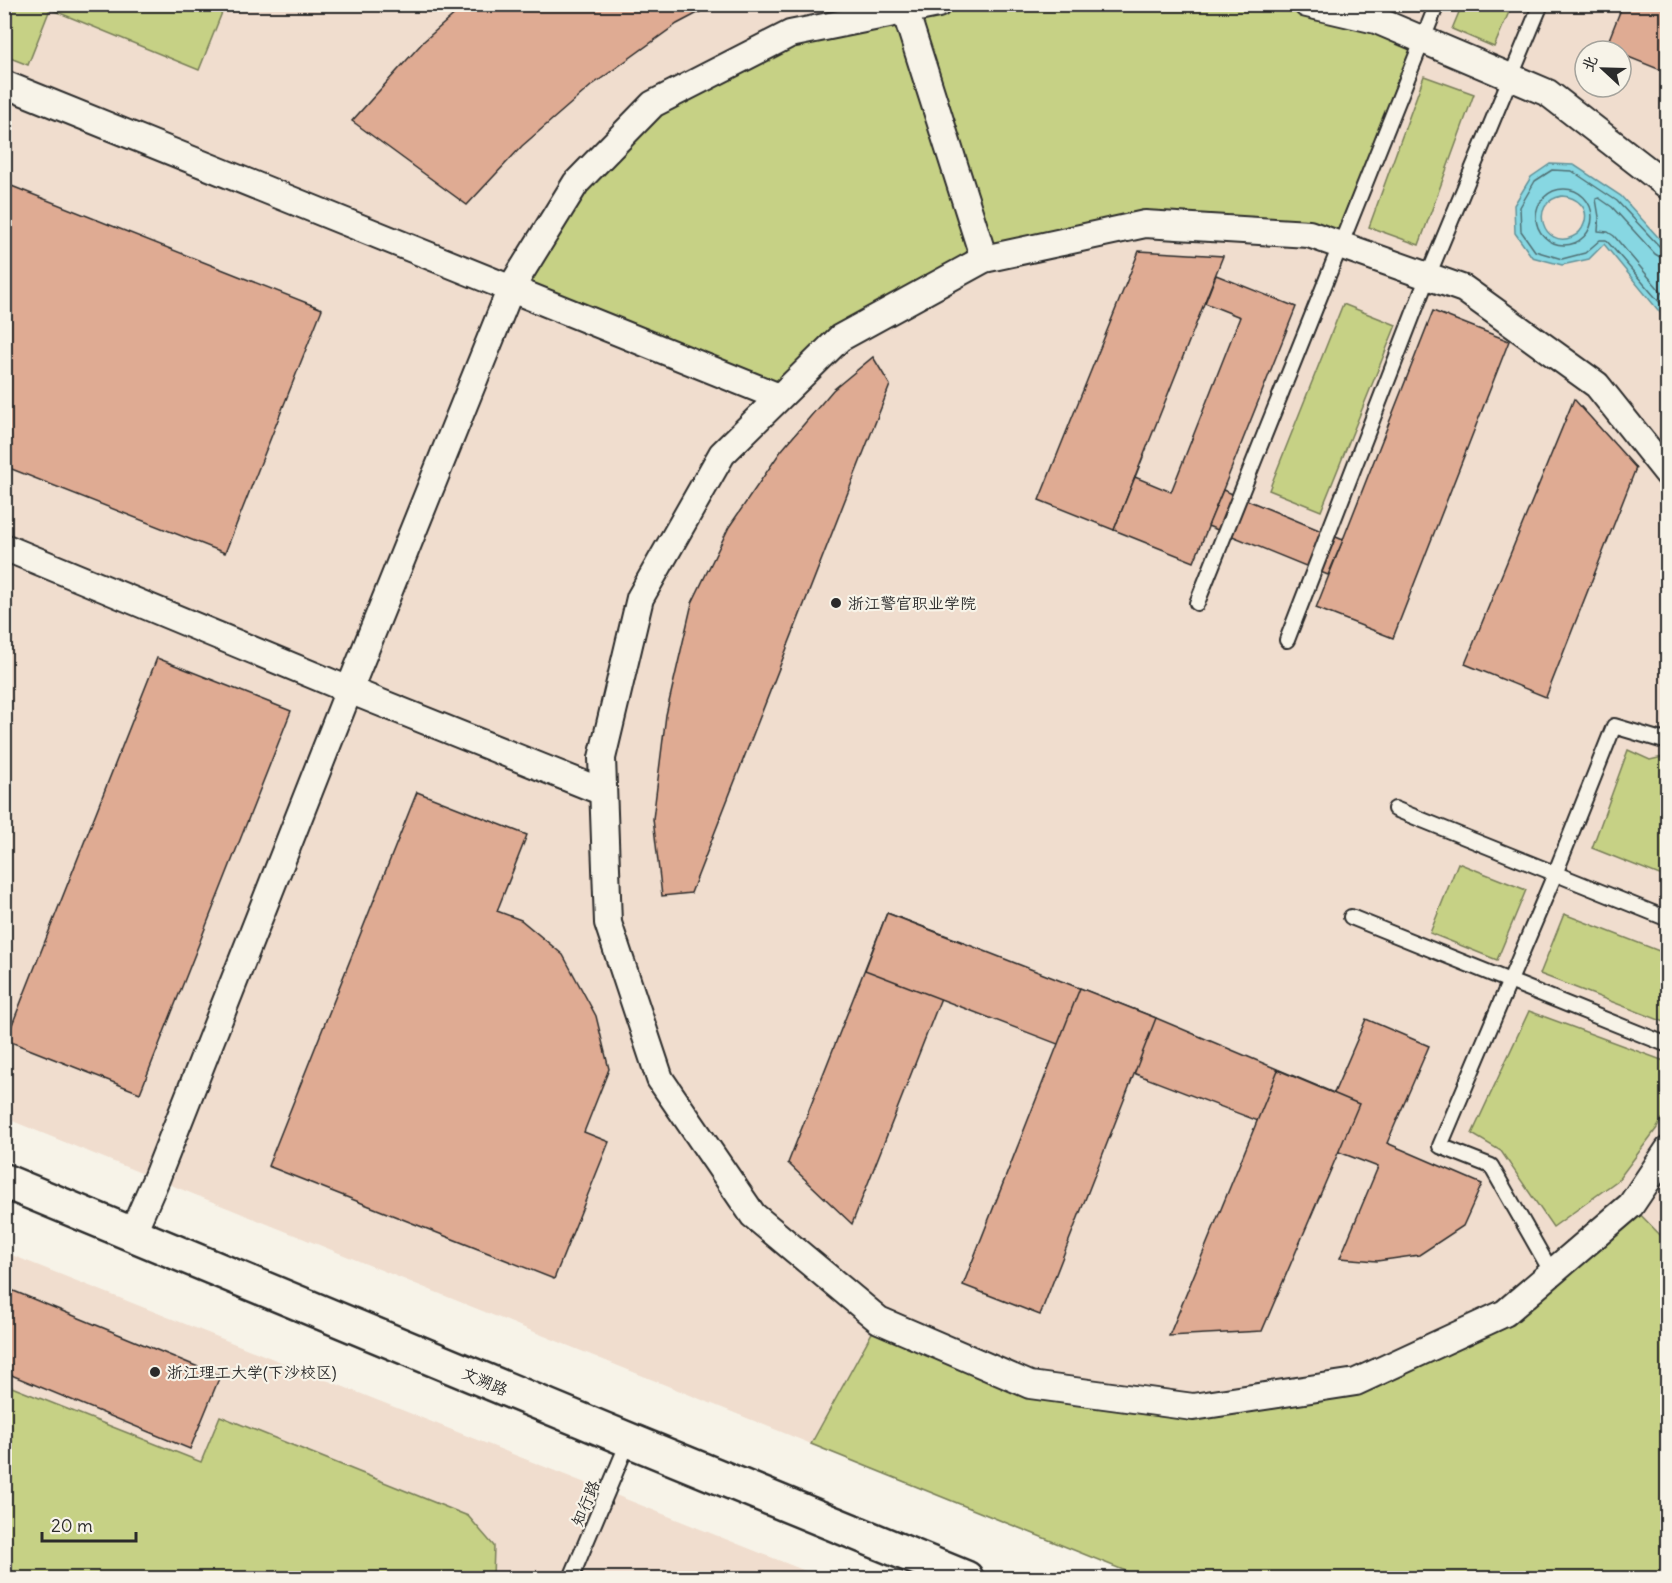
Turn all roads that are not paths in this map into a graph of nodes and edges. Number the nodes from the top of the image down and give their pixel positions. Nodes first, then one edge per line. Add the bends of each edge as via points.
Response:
1 (938, 4) edge
2 (1307, 4) edge
3 (1437, 4) edge
4 (1541, 4) edge
5 (904, 8) edge
6 (1422, 39) junction
7 (1511, 77) junction
8 (4, 84) edge
9 (1668, 186) edge
10 (1339, 245) junction
11 (984, 259) junction
12 (1428, 276) junction
13 (511, 288) junction
14 (779, 397) junction
15 (1668, 474) edge
16 (4, 547) edge
17 (1197, 603) dead end
18 (1287, 640) dead end
19 (349, 690) junction
20 (1668, 738) edge
21 (603, 792) junction
22 (1395, 809) dead end
23 (1555, 874) junction
24 (1351, 917) dead end
25 (1668, 919) edge
26 (1510, 981) junction
27 (1668, 1045) edge
28 (1668, 1150) edge
29 (4, 1181) edge
30 (132, 1234) junction
31 (1552, 1273) junction
32 (628, 1440) junction
33 (571, 1578) edge
34 (966, 1578) edge

1 - 5 street
2 - 6 street via 1376,20
3 - 6 lane
4 - 7 lane
5 - 11 street
5 - 13 street via 790,34 653,104 576,183
6 - 7 street
6 - 10 lane
7 - 9 street via 1548,93
7 - 12 lane
8 - 13 street
10 - 11 street via 1309,234 1145,224
10 - 12 street
10 - 17 lane
11 - 14 street via 840,338
12 - 15 street via 1464,289 1597,385
12 - 18 lane
13 - 14 street
13 - 19 street
14 - 21 street via 722,454 640,597 602,758
16 - 19 street
19 - 21 street
19 - 30 street
20 - 23 lane via 1661,740 1614,726
21 - 31 street via 608,923 660,1079 753,1215 879,1320 1030,1385 1193,1407 1356,1382 1505,1313
22 - 23 lane
23 - 25 lane
23 - 26 lane
24 - 26 lane
26 - 27 lane
26 - 31 lane via 1440,1146 1491,1166
28 - 31 street via 1631,1205
29 - 30 street, 文溯路
30 - 32 street, 文溯路
32 - 33 lane, 知行路
32 - 34 street, 文溯路

